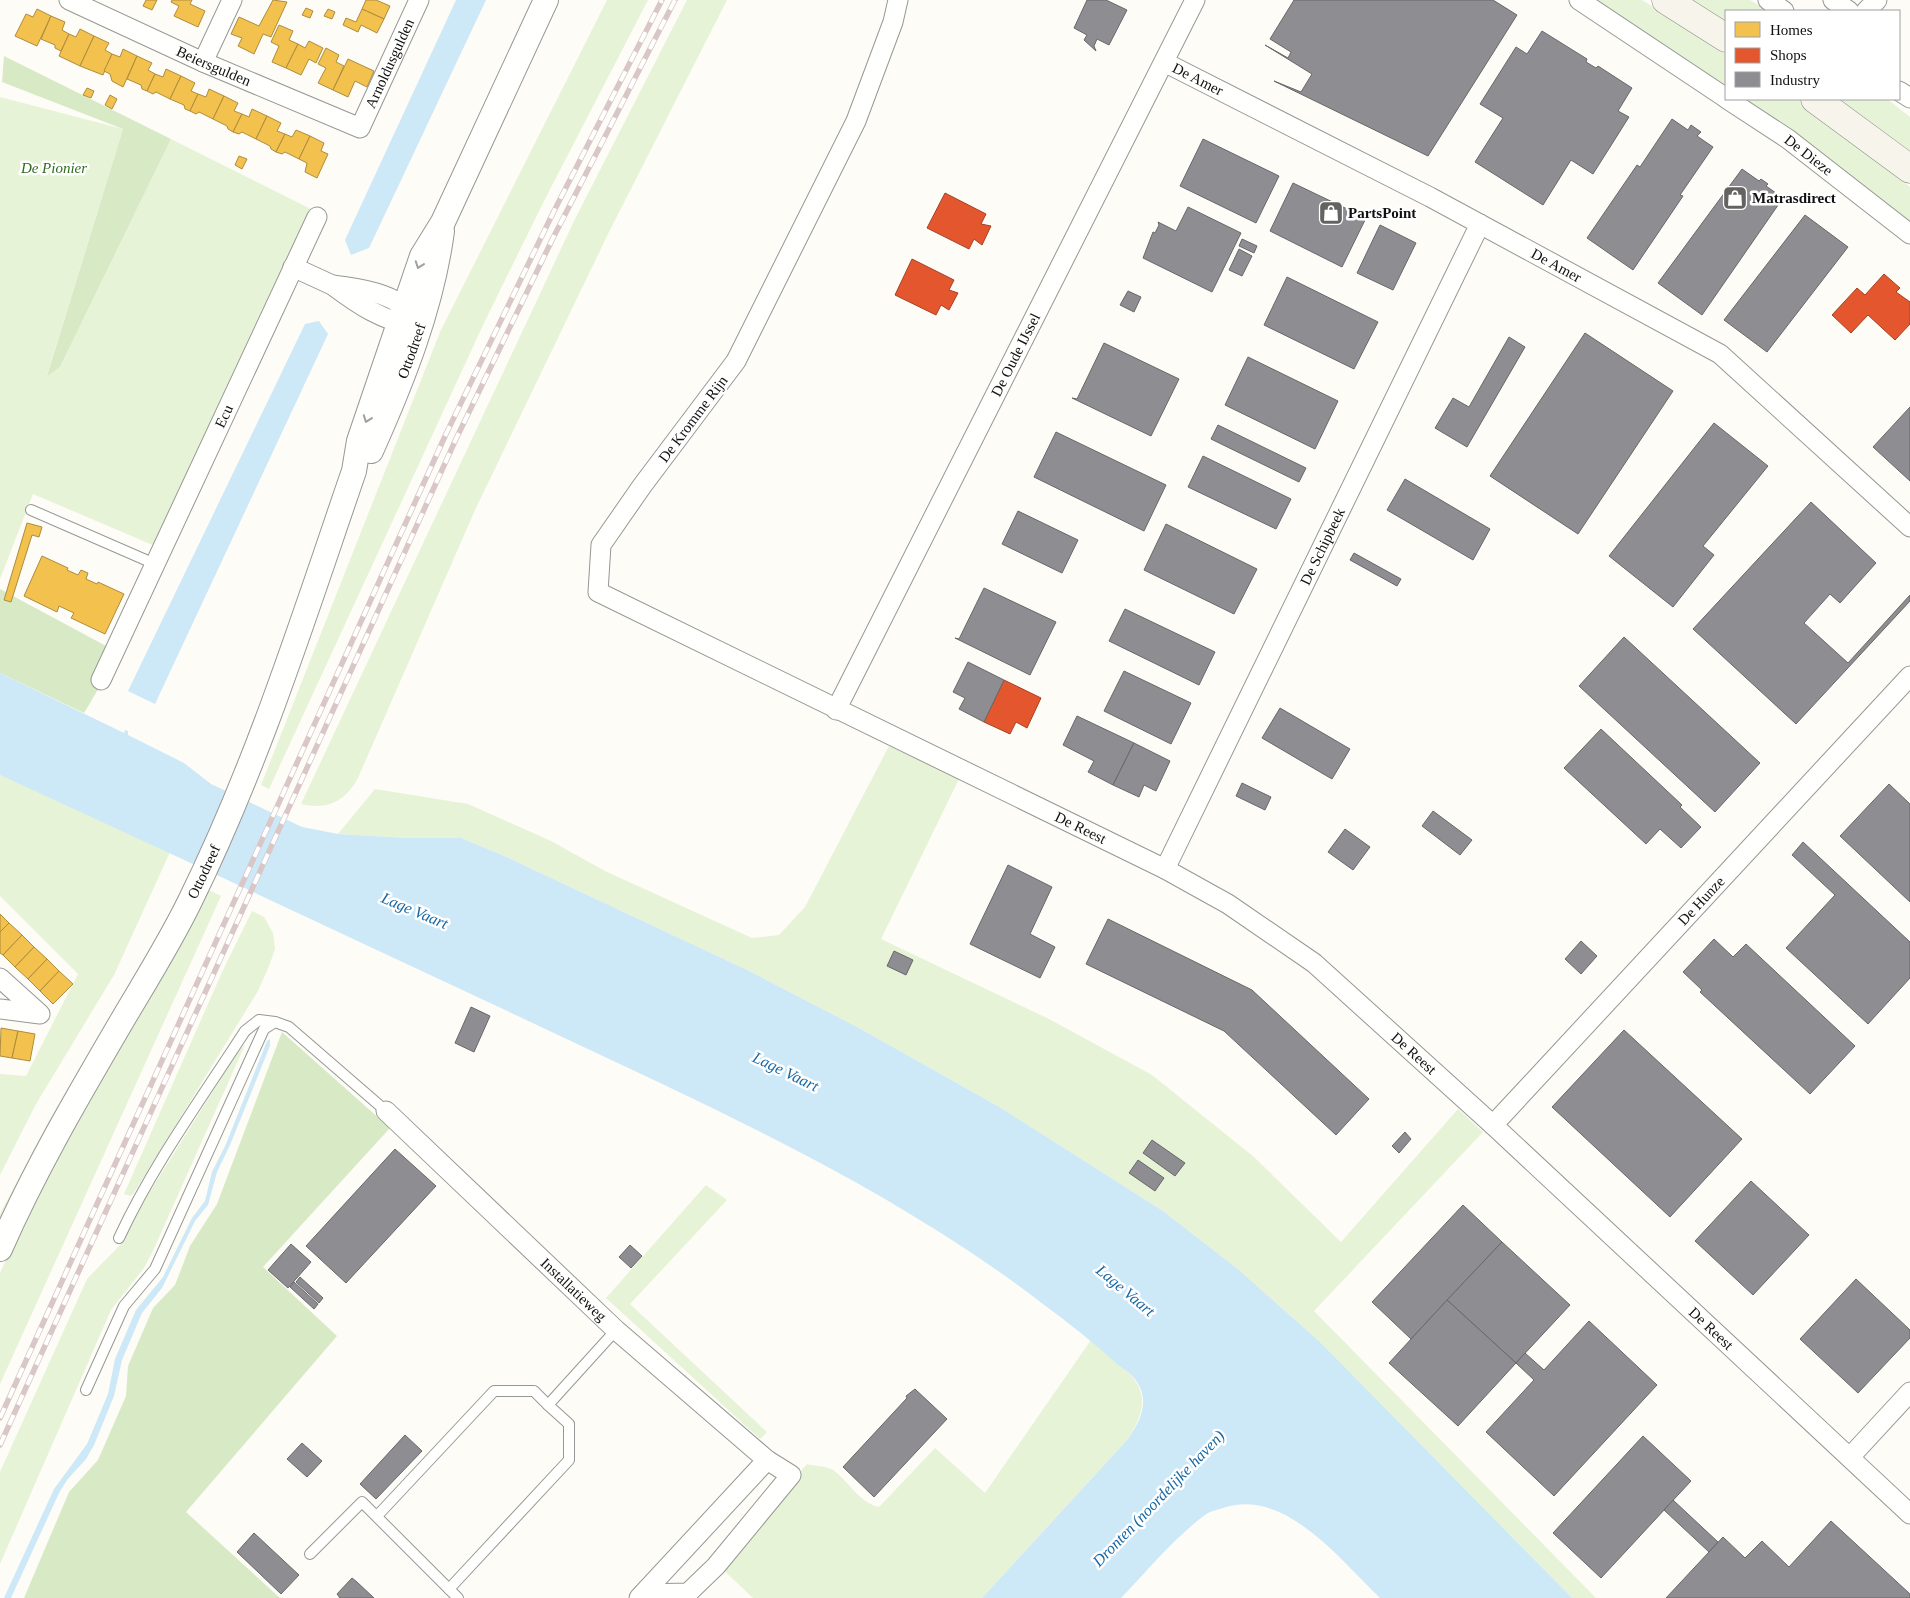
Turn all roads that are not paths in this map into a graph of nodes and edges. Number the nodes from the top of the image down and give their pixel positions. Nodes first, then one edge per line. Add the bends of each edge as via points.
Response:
1 (69, 0) edge
2 (232, 0) edge
3 (419, 0) edge
4 (546, 0) edge
5 (898, 0) edge
6 (1195, 0) edge
7 (1579, 0) edge
8 (1666, 0) edge
9 (1768, 0) edge
10 (1833, 0) edge
11 (1877, 0) edge
12 (1783, 10) edge
13 (1848, 10) edge
14 (1867, 10) edge
15 (1725, 37) edge
16 (203, 62) junction
17 (1164, 62) junction
18 (1725, 98) edge
19 (1729, 100) edge
20 (1816, 100) edge
21 (360, 128) joint
22 (1910, 169) edge
23 (317, 217) dead end
24 (1480, 224) junction
25 (1910, 234) edge
26 (294, 267) junction
27 (332, 285) junction
28 (371, 302) dead end
29 (408, 318) junction
30 (30, 510) dead end
31 (1910, 527) edge
32 (155, 564) junction
33 (1910, 676) edge
34 (100, 680) dead end
35 (836, 710) junction
36 (1165, 869) junction
37 (0, 978) edge
38 (0, 1009) edge
39 (275, 1022) junction
40 (386, 1111) joint
41 (1493, 1125) junction
42 (119, 1238) dead end
43 (0, 1249) edge
44 (616, 1330) junction
45 (86, 1390) dead end
46 (1910, 1392) edge
47 (548, 1405) junction
48 (1850, 1458) junction
49 (767, 1460) junction
50 (1910, 1514) edge
51 (377, 1516) junction
52 (310, 1554) dead end
53 (449, 1589) junction
54 (641, 1596) edge
55 (458, 1598) edge

1 - 16 street, Beiersgulden
2 - 16 street
3 - 21 street, Arnoldusgulden
4 - 29 street, Ottodreef via 443,222 422,256
5 - 35 street, De Kromme Rijn via 856,121 736,361 601,545 598,592
6 - 17 street, De Oude IJssel
7 - 18 street, De Dieze
8 - 15 main road
9 - 12 street
10 - 13 street
11 - 14 street
16 - 21 street, Beiersgulden
17 - 24 street, De Amer
17 - 35 street, De Oude IJssel
19 - 25 street, De Dieze via 1788,139
20 - 22 main road
23 - 26 street, Ecu
24 - 31 street, De Amer via 1720,354
24 - 36 street, De Schipbeek
26 - 27 street
26 - 32 street, Ecu
27 - 28 street
27 - 29 street via 356,288
29 - 43 street, Ottodreef via 359,441 354,471 252,760 191,899 57,1133
30 - 32 lane
32 - 34 street, Ecu
33 - 41 street, De Hunze
35 - 36 street, De Reest
36 - 41 street, De Reest via 1228,904 1314,963
37 - 38 street via 40,1014
39 - 40 lane via 289,1027
39 - 42 lane via 258,1020 245,1031 159,1162
39 - 45 lane via 264,1028 155,1269 124,1306
40 - 44 street, Installatieweg
41 - 48 street, De Reest
44 - 47 lane
44 - 49 street, Installatieweg
46 - 48 street
47 - 51 lane via 534,1391 494,1391
47 - 53 lane via 569,1424 569,1460
48 - 50 street, De Reest
49 - 54 street, Installatieweg
49 - 54 street, Installatieweg via 791,1475 716,1566 688,1593
51 - 52 lane via 362,1502
51 - 53 lane
53 - 55 lane

